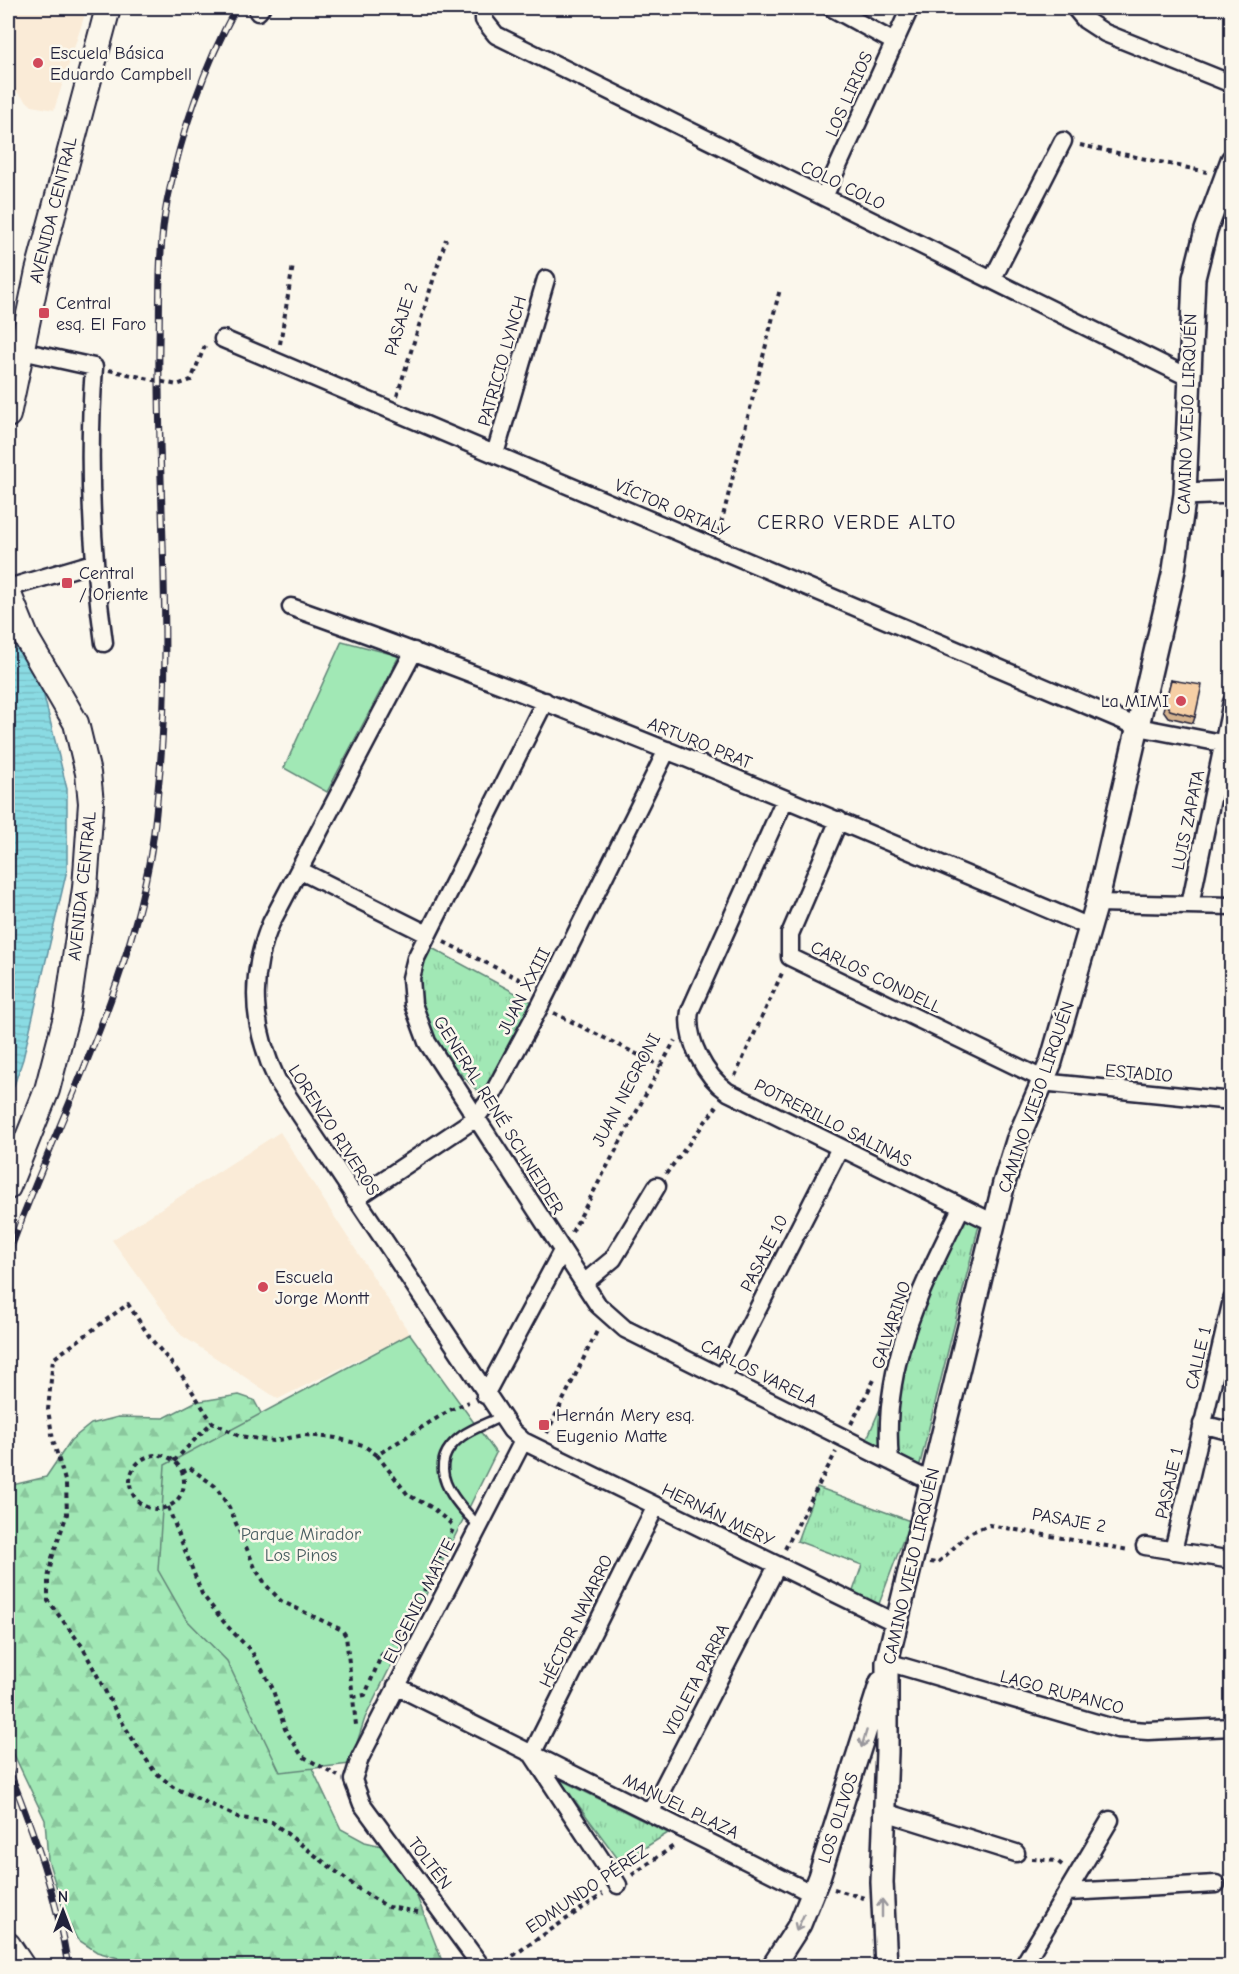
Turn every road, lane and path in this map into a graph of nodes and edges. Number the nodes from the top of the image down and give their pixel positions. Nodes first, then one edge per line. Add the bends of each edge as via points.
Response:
1 (108, 8) edge
2 (832, 8) edge
3 (910, 8) edge
4 (1075, 8) edge
5 (484, 14) edge
6 (894, 42) junction
7 (1232, 84) edge
8 (1063, 141) joint
9 (1229, 168) edge
10 (824, 197) junction
11 (446, 239) dead end
12 (293, 265) dead end
13 (546, 279) dead end
14 (992, 280) junction
15 (780, 289) dead end
16 (223, 339) joint
17 (13, 349) edge
18 (277, 362) junction
19 (94, 367) junction
20 (1190, 378) junction
21 (393, 411) junction
22 (8, 415) edge
23 (495, 454) junction
24 (1232, 492) edge
25 (1185, 494) junction
26 (715, 547) junction
27 (93, 563) junction
28 (8, 590) edge
29 (291, 607) dead end
30 (104, 643) dead end
31 (414, 651) junction
32 (545, 701) junction
33 (1232, 702) edge
34 (1138, 727) junction
35 (1227, 744) edge
36 (667, 750) junction
37 (785, 799) junction
38 (839, 820) junction
39 (299, 870) junction
40 (1097, 903) junction
41 (1190, 905) junction
42 (1232, 906) edge
43 (1090, 927) junction
44 (427, 934) junction
45 (542, 999) junction
46 (689, 1024) junction
47 (661, 1066) junction
48 (1044, 1081) junction
49 (1232, 1101) edge
50 (476, 1118) junction
51 (840, 1148) junction
52 (657, 1186) dead end
53 (8, 1187) edge
54 (355, 1199) junction
55 (961, 1208) junction
56 (994, 1223) junction
57 (562, 1251) junction
58 (584, 1283) junction
59 (1231, 1304) edge
60 (606, 1314) junction
61 (723, 1377) junction
62 (485, 1395) junction
63 (500, 1417) junction
64 (212, 1422) junction
65 (1202, 1424) junction
66 (1232, 1432) edge
67 (547, 1434) dead end
68 (523, 1441) junction
69 (377, 1455) junction
70 (174, 1461) junction
71 (890, 1461) junction
72 (182, 1472) junction
73 (930, 1482) junction
74 (656, 1506) junction
75 (168, 1507) junction
76 (454, 1527) junction
77 (476, 1532) junction
78 (1145, 1546) joint
79 (1173, 1551) junction
80 (913, 1555) junction
81 (1232, 1560) edge
82 (777, 1566) junction
83 (422, 1599) dead end
84 (411, 1620) dead end
85 (896, 1623) junction
86 (887, 1662) junction
87 (396, 1686) junction
88 (353, 1697) junction
89 (1232, 1727) edge
90 (532, 1754) junction
91 (360, 1758) junction
92 (353, 1780) joint
93 (849, 1789) junction
94 (885, 1803) junction
95 (362, 1804) junction
96 (650, 1813) junction
97 (1110, 1820) dead end
98 (692, 1834) junction
99 (1016, 1853) joint
100 (1077, 1876) junction
101 (1216, 1884) dead end
102 (618, 1885) junction
103 (1068, 1892) junction
104 (813, 1894) junction
105 (882, 1904) junction
106 (446, 1917) junction
107 (8, 1945) edge
108 (22, 1966) edge
109 (481, 1966) edge
110 (497, 1966) edge
111 (773, 1966) edge
112 (886, 1966) edge
113 (1023, 1966) edge

1 - 17 main road, AVENIDA CENTRAL
2 - 6 street
3 - 6 street, LOS LIRIOS
4 - 7 street via 1085,20 1106,33
5 - 10 street, COLO COLO via 496,35
6 - 10 street, LOS LIRIOS
8 - 9 path
8 - 14 street
9 - 20 street, CAMINO VIEJO LIRQUÉN via 1206,230 1194,278
10 - 14 street, COLO COLO
11 - 21 path, PASAJE 2
12 - 18 path
13 - 23 street, PATRICIO LYNCH
14 - 20 street, COLO COLO
15 - 26 path
16 - 18 street, VÍCTOR ORTALY
16 - 19 path via 210,335 191,380 177,385
17 - 19 street
17 - 22 main road, AVENIDA CENTRAL
18 - 21 street, VÍCTOR ORTALY
19 - 27 street via 89,473
20 - 25 street, CAMINO VIEJO LIRQUÉN
21 - 23 street, VÍCTOR ORTALY
23 - 26 street, VÍCTOR ORTALY
24 - 25 street
25 - 34 street, CAMINO VIEJO LIRQUÉN via 1174,570
26 - 34 street, VÍCTOR ORTALY
27 - 28 street
27 - 30 street
28 - 53 main road, AVENIDA CENTRAL via 27,639 76,723 88,772 90,812 67,1013 47,1090
29 - 31 street, ARTURO PRAT
31 - 32 street, ARTURO PRAT
31 - 39 street, LORENZO RIVEROS
32 - 36 street, ARTURO PRAT
32 - 44 street, GENERAL RENÉ SCHNEIDER
33 - 35 street, LUIS ZAPATA
34 - 35 street
34 - 40 street, CAMINO VIEJO LIRQUÉN
35 - 41 street, LUIS ZAPATA
36 - 37 street, ARTURO PRAT
36 - 45 street, JUAN XXIII
37 - 38 street, ARTURO PRAT
37 - 46 street via 690,1011
38 - 43 street, ARTURO PRAT
38 - 48 street, CARLOS CONDELL via 790,934 790,957
39 - 44 street
39 - 54 street, LORENZO RIVEROS via 271,923 260,954 254,990 258,1030 277,1080
40 - 41 street
40 - 43 street, CAMINO VIEJO LIRQUÉN
41 - 42 street
43 - 48 street, CAMINO VIEJO LIRQUÉN
44 - 45 path
44 - 50 street, GENERAL RENÉ SCHNEIDER via 411,978 417,1020 434,1055
45 - 47 path
45 - 50 street, JUAN XXIII via 490,1099
46 - 47 path, JUAN NEGRONI via 680,1032
46 - 51 street, POTRERILLO SALINAS via 693,1041 715,1083
47 - 57 path, JUAN NEGRONI
48 - 49 street, ESTADIO via 1071,1087
48 - 56 street, CAMINO VIEJO LIRQUÉN via 1017,1141
50 - 54 street, JUAN XXIII
50 - 57 street, GENERAL RENÉ SCHNEIDER
51 - 55 street, POTRERILLO SALINAS
51 - 61 street, PASAJE 10
52 - 58 street via 612,1259
54 - 62 street, LORENZO RIVEROS
55 - 56 street, POTRERILLO SALINAS
55 - 71 street, GALVARINO via 906,1329 889,1405
56 - 73 street, CAMINO VIEJO LIRQUÉN
57 - 58 street, GENERAL RENÉ SCHNEIDER
57 - 62 street
58 - 60 street, CARLOS VARELA
59 - 65 street, CALLE 1
60 - 61 street, CARLOS VARELA via 625,1329
60 - 67 path
61 - 71 street, CARLOS VARELA
62 - 63 street, LORENZO RIVEROS
62 - 69 path via 450,1410
63 - 68 street, LORENZO RIVEROS
63 - 77 lane via 463,1435 452,1446 443,1466 450,1494
64 - 69 path via 239,1436 273,1441 305,1435 336,1438 363,1445
64 - 70 path
64 - 106 path via 128,1304 53,1359 48,1410 66,1484 67,1514 52,1558 48,1601 82,1646 135,1743 154,1771 173,1787 240,1818 273,1822 360,1890 388,1906
65 - 66 street
65 - 79 street, PASAJE 1
68 - 74 street, HERNÁN MERY
68 - 77 street, EUGENIO MATTE
69 - 76 path via 408,1494
70 - 72 path
70 - 75 path via 150,1456 141,1460 130,1475 132,1494 141,1504 159,1510
71 - 73 street, CARLOS VARELA
72 - 75 path via 182,1491
72 - 88 path via 190,1468 215,1486 230,1507 256,1570 281,1601 342,1630
73 - 80 street, CAMINO VIEJO LIRQUÉN
74 - 82 street, HERNÁN MERY
74 - 90 street, HÉCTOR NAVARRO
75 - 95 path via 202,1594 252,1652 272,1687 285,1729 302,1756 342,1779
76 - 77 path
76 - 83 path
77 - 87 street, EUGENIO MATTE
78 - 79 street
78 - 80 path, PASAJE 2 via 1130,1551 988,1525 969,1533 937,1563
79 - 81 street
80 - 85 street, CAMINO VIEJO LIRQUÉN
82 - 85 street, HERNÁN MERY
82 - 96 street, VIOLETA PARRA
84 - 88 path via 381,1656 365,1695
85 - 86 street, CAMINO VIEJO LIRQUÉN
86 - 89 street, LAGO RUPANCO via 1117,1729
86 -> 93 street, LOS OLIVOS
86 - 94 street, CAMINO VIEJO LIRQUÉN
87 - 90 street, MANUEL PLAZA
87 - 91 street, EUGENIO MATTE
88 - 91 path
90 - 96 street, MANUEL PLAZA
90 - 102 street
91 - 92 street, EUGENIO MATTE
92 - 95 street, TOLTÉN
93 - 94 street via 870,1786
93 - 104 street, LOS OLIVOS
94 - 99 street
94 - 105 street, CAMINO VIEJO LIRQUÉN
95 - 106 street, TOLTÉN
96 - 98 street, MANUEL PLAZA
97 - 100 street
98 - 102 path, EDMUNDO PÉREZ
98 - 104 street, MANUEL PLAZA
99 - 100 path via 1057,1862
100 - 103 street
101 - 103 street
102 - 110 path, EDMUNDO PÉREZ
103 - 113 street
104 - 105 path via 838,1888
104 -> 111 street, LOS OLIVOS via 800,1924
112 -> 105 street, CAMINO VIEJO LIRQUÉN
106 - 109 street, TOLTÉN
107 - 108 main road

